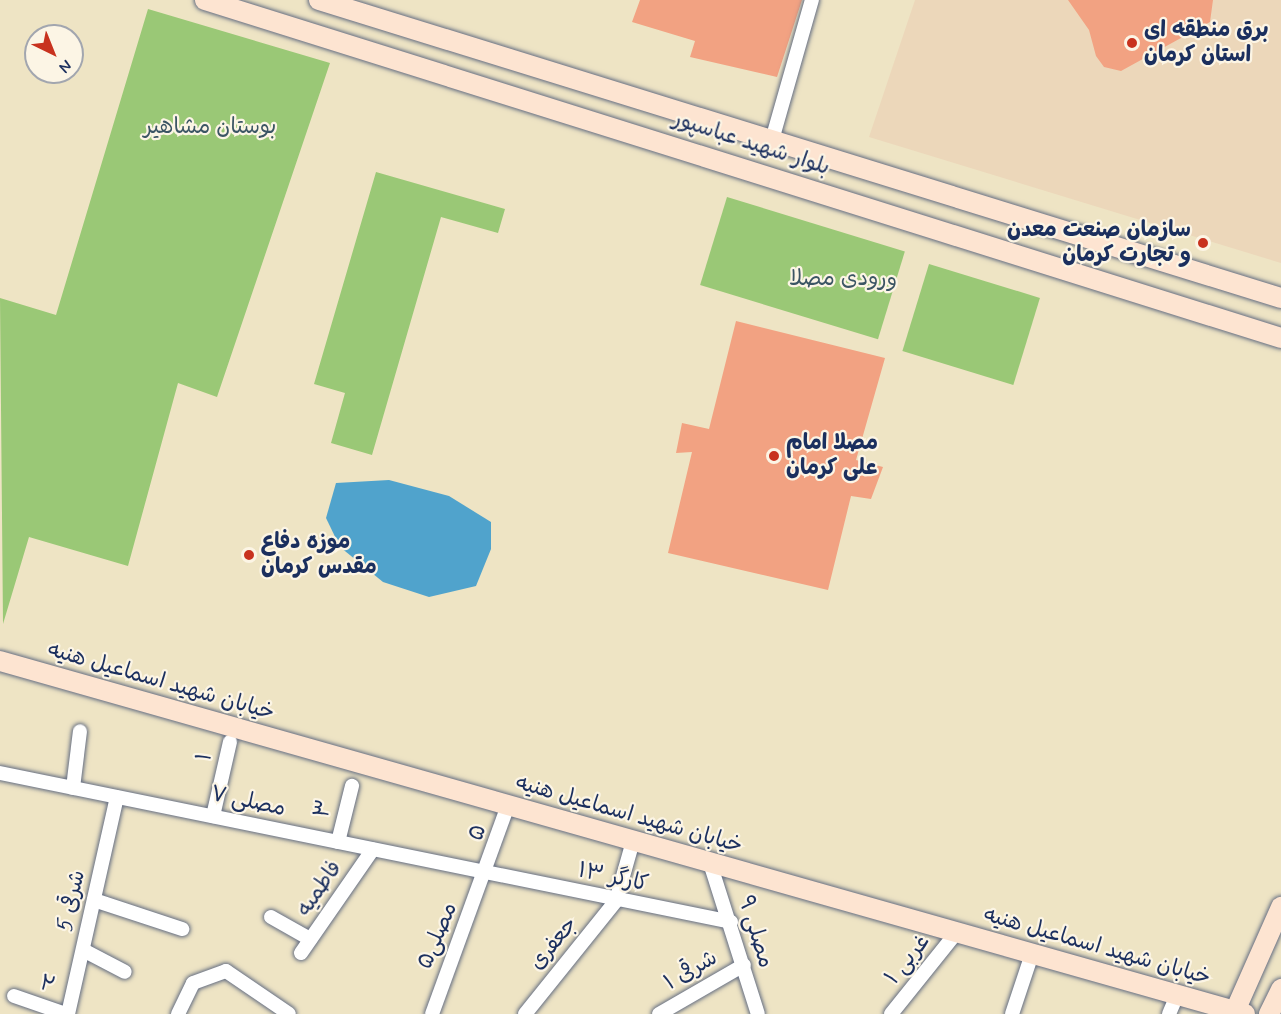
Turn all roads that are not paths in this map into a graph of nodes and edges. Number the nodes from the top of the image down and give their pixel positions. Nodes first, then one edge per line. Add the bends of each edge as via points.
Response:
1 (205, 0) edge
2 (319, 0) edge
3 (812, 0) edge
4 (691, 115) junction
5 (772, 140) junction
6 (680, 146) junction
7 (1281, 298) edge
8 (1281, 338) edge
9 (0, 662) edge
10 (80, 731) dead end
11 (230, 742) dead end
12 (0, 773) edge
13 (352, 786) dead end
14 (73, 788) junction
15 (117, 797) junction
16 (508, 805) junction
17 (213, 816) junction
18 (633, 840) junction
19 (338, 842) junction
20 (373, 849) junction
21 (710, 863) junction
22 (488, 872) junction
23 (94, 900) junction
24 (616, 901) junction
25 (1281, 907) edge
26 (271, 916) dead end
27 (731, 922) junction
28 (182, 929) dead end
29 (957, 932) junction
30 (310, 939) junction
31 (83, 950) junction
32 (301, 953) dead end
33 (1032, 954) junction
34 (744, 965) junction
35 (125, 972) dead end
36 (1281, 989) edge
37 (1177, 994) junction
38 (14, 996) dead end
39 (1240, 1013) edge
40 (67, 1014) edge
41 (178, 1014) edge
42 (289, 1014) edge
43 (432, 1014) edge
44 (525, 1014) edge
45 (659, 1014) edge
46 (758, 1014) edge
47 (891, 1014) edge
48 (1012, 1014) edge
49 (1169, 1014) edge
50 (1269, 1014) edge

1 - 6 main road, بلوار شهید عباسپور
2 - 4 main road, بلوار شهید عباسپور
3 - 5 street
4 - 5 main road, بلوار شهید عباسپور
4 - 6 main road
5 - 7 main road, بلوار شهید عباسپور
6 - 8 main road, بلوار شهید عباسپور
9 - 16 main road, خیابان شهید اسماعیل هنیه
10 - 14 street
11 - 17 street, ۱
12 - 14 street, مصلی ۷
13 - 19 street, ۳
14 - 15 street, مصلی ۷
15 - 17 street, مصلی ۷
15 - 23 street, شرقی 5
16 - 18 main road, خیابان شهید اسماعیل هنیه
16 - 22 street, ۵
17 - 19 street, مصلی ۷
18 - 21 main road, خیابان شهید اسماعیل هنیه
18 - 24 street
19 - 20 street, مصلی ۷
20 - 22 street, مصلی ۷
20 - 30 street, فاطمیه
21 - 27 street, مصلی ۹
21 - 29 main road, خیابان شهید اسماعیل هنیه
22 - 24 street, کارگر ۱۳
22 - 43 street, مصلی۵
23 - 28 street
23 - 31 street, شرقی 5
24 - 27 street, کارگر ۱۳
24 - 44 street, جعفری
25 - 39 main road
26 - 30 street
27 - 34 street, مصلی ۹
29 - 33 main road, خیابان شهید اسماعیل هنیه
29 - 47 street, ۱ غربی
30 - 32 street, فاطمیه
31 - 35 street
31 - 40 street, شرقی 5
33 - 37 main road, خیابان شهید اسماعیل هنیه
33 - 48 street
34 - 45 street, ۱ شرقی
34 - 46 street, مصلی ۹
36 - 50 main road
37 - 39 main road, خیابان شهید اسماعیل هنیه
37 - 49 street
38 - 40 street, ۲
41 - 42 street via 193,982 226,971

